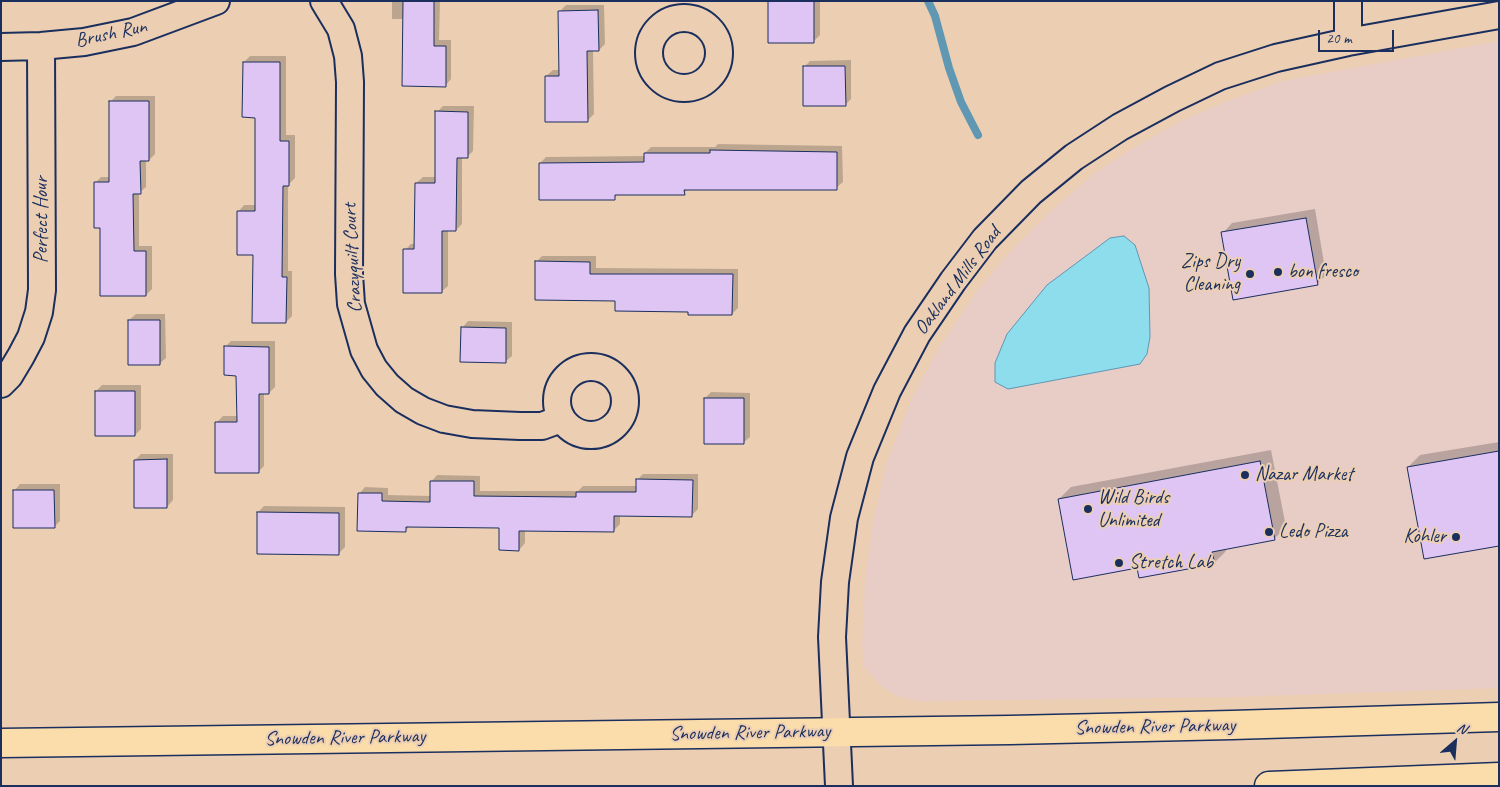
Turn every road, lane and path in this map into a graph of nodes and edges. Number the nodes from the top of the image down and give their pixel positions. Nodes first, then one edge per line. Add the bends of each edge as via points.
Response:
1 (216, 1) edge
2 (324, 1) edge
3 (1348, 1) edge
4 (1499, 15) edge
5 (1348, 42) junction
6 (41, 46) junction
7 (1, 47) edge
8 (1, 384) edge
9 (561, 419) dead end
10 (1499, 717) edge
11 (836, 732) junction
12 (1, 743) edge
13 (1499, 778) edge
14 (839, 786) edge
15 (1269, 786) edge

1 - 6 street, Brush Run via 133,32 84,42
2 - 9 street, Crazyquilt Court via 341,29 348,56 351,304 370,362 387,385 404,400 444,418 472,424 520,426 542,426
3 - 5 street
4 - 5 street, Oakland Mills Road
5 - 11 street, Oakland Mills Road via 1276,58 1220,76 1120,127 1074,157 1031,192 985,239 953,281 917,334 887,391 860,457 844,518 835,582 832,637
6 - 7 street, Brush Run
6 - 8 street, Perfect Hour via 42,290 31,337
10 - 11 main road, Snowden River Parkway via 1214,726
11 - 12 main road, Snowden River Parkway
11 - 14 street, Oakland Mills Road
13 - 15 main road

